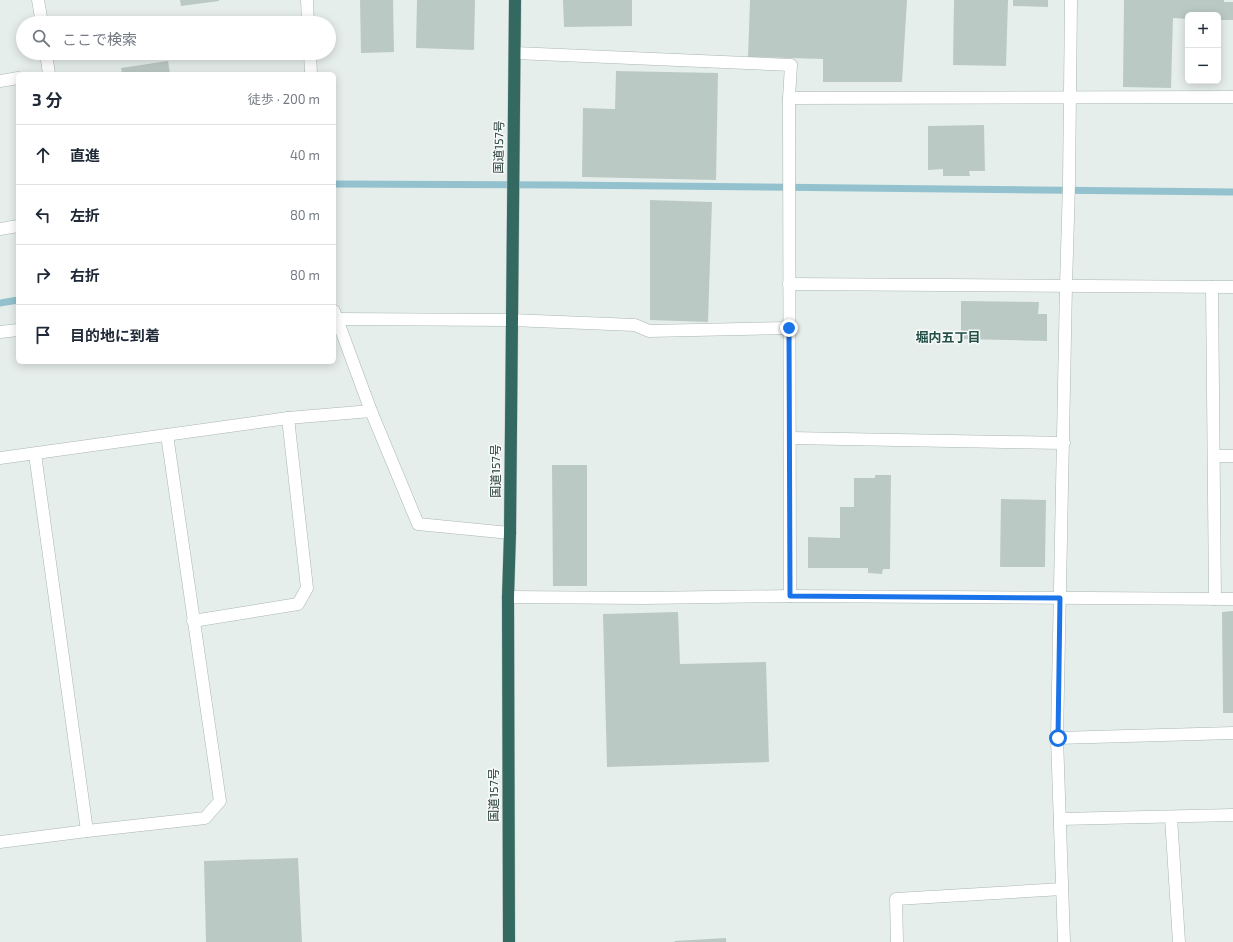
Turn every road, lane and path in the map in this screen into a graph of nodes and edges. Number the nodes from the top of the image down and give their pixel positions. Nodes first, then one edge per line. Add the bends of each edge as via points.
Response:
1 (38, 0) edge
2 (307, 0) edge
3 (515, 0) edge
4 (1071, 0) edge
5 (41, 16) edge
6 (308, 16) edge
7 (515, 53) junction
8 (47, 60) edge
9 (310, 60) edge
10 (50, 72) edge
11 (311, 72) edge
12 (16, 78) edge
13 (0, 81) edge
14 (1233, 97) edge
15 (790, 98) junction
16 (1070, 98) junction
17 (16, 226) edge
18 (0, 229) edge
19 (789, 284) junction
20 (1066, 286) junction
21 (1212, 287) junction
22 (1233, 287) edge
23 (336, 315) edge
24 (511, 320) junction
25 (789, 328) junction
26 (16, 330) edge
27 (0, 332) edge
28 (371, 411) junction
29 (288, 418) junction
30 (166, 435) junction
31 (790, 438) junction
32 (1064, 443) junction
33 (34, 454) junction
34 (1214, 456) junction
35 (1233, 456) edge
36 (0, 458) edge
37 (510, 533) junction
38 (790, 596) junction
39 (508, 597) junction
40 (1060, 598) junction
41 (1215, 599) junction
42 (1233, 599) edge
43 (193, 620) junction
44 (1233, 734) edge
45 (1058, 738) junction
46 (1233, 816) edge
47 (1171, 817) junction
48 (1060, 819) junction
49 (87, 831) junction
50 (0, 842) edge
51 (1062, 889) junction
52 (509, 942) edge
53 (897, 942) edge
54 (1064, 942) edge
55 (1179, 942) edge

1 - 5 street
2 - 6 street
3 - 7 highway, 国道157号
4 - 16 street
7 - 15 street via 791,65
7 - 24 highway, 国道157号
8 - 10 street
9 - 11 street
12 - 13 street
14 - 16 street
15 - 16 street
15 - 19 street
16 - 20 street
17 - 18 street
19 - 20 street
19 - 25 street
20 - 21 street
20 - 32 street
21 - 22 street
21 - 34 street
23 - 24 street
23 - 28 street
24 - 25 street via 635,325 649,331
24 - 37 highway, 国道157号
25 - 31 street
26 - 27 street
28 - 29 street
28 - 37 street via 418,524
29 - 30 street
29 - 43 street via 307,588 298,604
30 - 33 street
30 - 43 street
31 - 32 street
31 - 38 street
32 - 40 street
33 - 36 street
33 - 49 street
34 - 35 street
34 - 41 street
37 - 39 highway, 国道157号
38 - 39 street
38 - 40 street
39 - 52 highway, 国道157号
40 - 41 street
40 - 45 street
41 - 42 street
43 - 49 street via 220,801 205,818
44 - 45 street
45 - 48 street
46 - 47 street
47 - 48 street
47 - 55 street
48 - 51 street
49 - 50 street
51 - 53 street via 896,899
51 - 54 street

